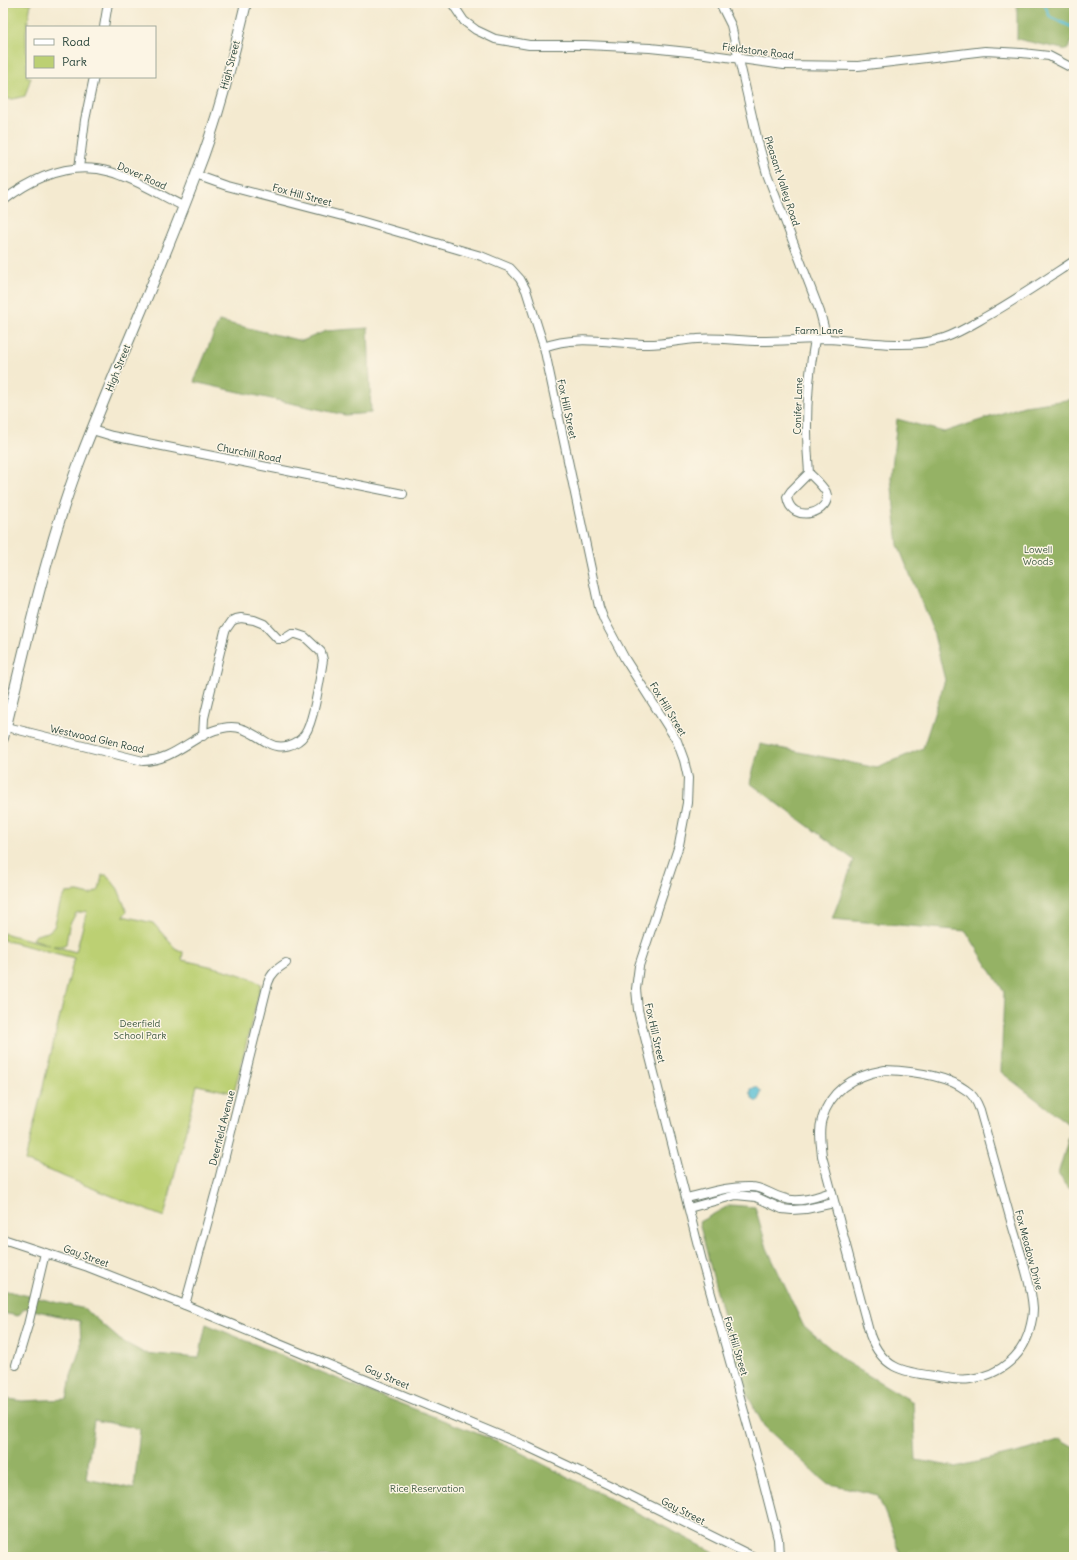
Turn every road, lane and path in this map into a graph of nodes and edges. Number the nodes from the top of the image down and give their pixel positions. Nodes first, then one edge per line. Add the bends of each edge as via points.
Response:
1 (108, 3) edge
2 (246, 3) edge
3 (452, 3) edge
4 (720, 3) edge
5 (104, 26) edge
6 (739, 59) junction
7 (1074, 69) edge
8 (94, 78) edge
9 (79, 168) junction
10 (196, 175) junction
11 (3, 201) edge
12 (183, 206) junction
13 (1074, 261) edge
14 (815, 339) junction
15 (826, 339) junction
16 (544, 347) junction
17 (92, 430) junction
18 (809, 473) junction
19 (403, 494) dead end
20 (4, 726) edge
21 (203, 736) junction
22 (3, 738) edge
23 (286, 963) dead end
24 (831, 1192) junction
25 (687, 1198) junction
26 (834, 1203) junction
27 (689, 1208) junction
28 (3, 1240) edge
29 (45, 1253) junction
30 (185, 1305) junction
31 (16, 1365) dead end
32 (754, 1557) edge
33 (779, 1557) edge

1 - 5 street
2 - 10 main road, High Street via 214,125
3 - 6 street, Fieldstone Road via 464,21 476,30 511,43 650,48
4 - 6 street, Pleasant Valley Road via 730,25
6 - 7 street, Fieldstone Road via 784,65 858,66 992,52 1049,56
6 - 15 street, Pleasant Valley Road via 767,174 820,312
8 - 9 street
9 - 11 street, Dover Road via 60,171 35,180
9 - 12 street, Dover Road via 111,172
10 - 12 main road, High Street
10 - 16 street, Fox Hill Street via 227,186 482,256 510,268 526,290
12 - 17 main road, High Street
13 - 15 street, Farm Lane via 967,328 945,338 926,343 898,344
14 - 15 street, Farm Lane
14 - 16 street, Farm Lane via 696,339 648,344 572,340
14 - 18 street, Conifer Lane via 809,372 806,446
16 - 25 street, Fox Hill Street via 599,607 625,659 677,741 688,778 687,803 679,845 639,966 636,989 641,1023
17 - 19 street, Churchill Road
17 - 20 main road, High Street via 50,551
18 - 18 street via 825,491 827,498 824,506 818,511 798,513 792,510 787,497
20 - 21 street, Westwood Glen Road via 143,760 166,757
20 - 22 main road, High Street
21 - 21 street, Westwood Glen Road via 231,727 250,731 278,747 288,746 300,740 306,733 310,721 323,660 321,652 305,636 292,634 284,639 278,639 264,624 254,620 241,618 232,622 225,630 204,718
23 - 30 street, Deerfield Avenue via 275,970 268,983
24 - 25 street via 808,1199 792,1200 764,1189 740,1187
24 - 26 street, Fox Meadow Drive
24 - 26 street, Fox Meadow Drive via 822,1156 820,1134 822,1119 830,1102 842,1087 871,1072 885,1070 924,1075 954,1083 967,1090 980,1110 1030,1293 1032,1321 1019,1352 1004,1367 970,1380 914,1373 890,1365 874,1346 870,1335
25 - 27 street, Fox Hill Street
26 - 27 street via 792,1210 756,1198 736,1196
27 - 33 street, Fox Hill Street via 759,1465 778,1539
28 - 29 street, Gay Street
29 - 30 street, Gay Street
29 - 31 street
30 - 32 street, Gay Street via 536,1451

